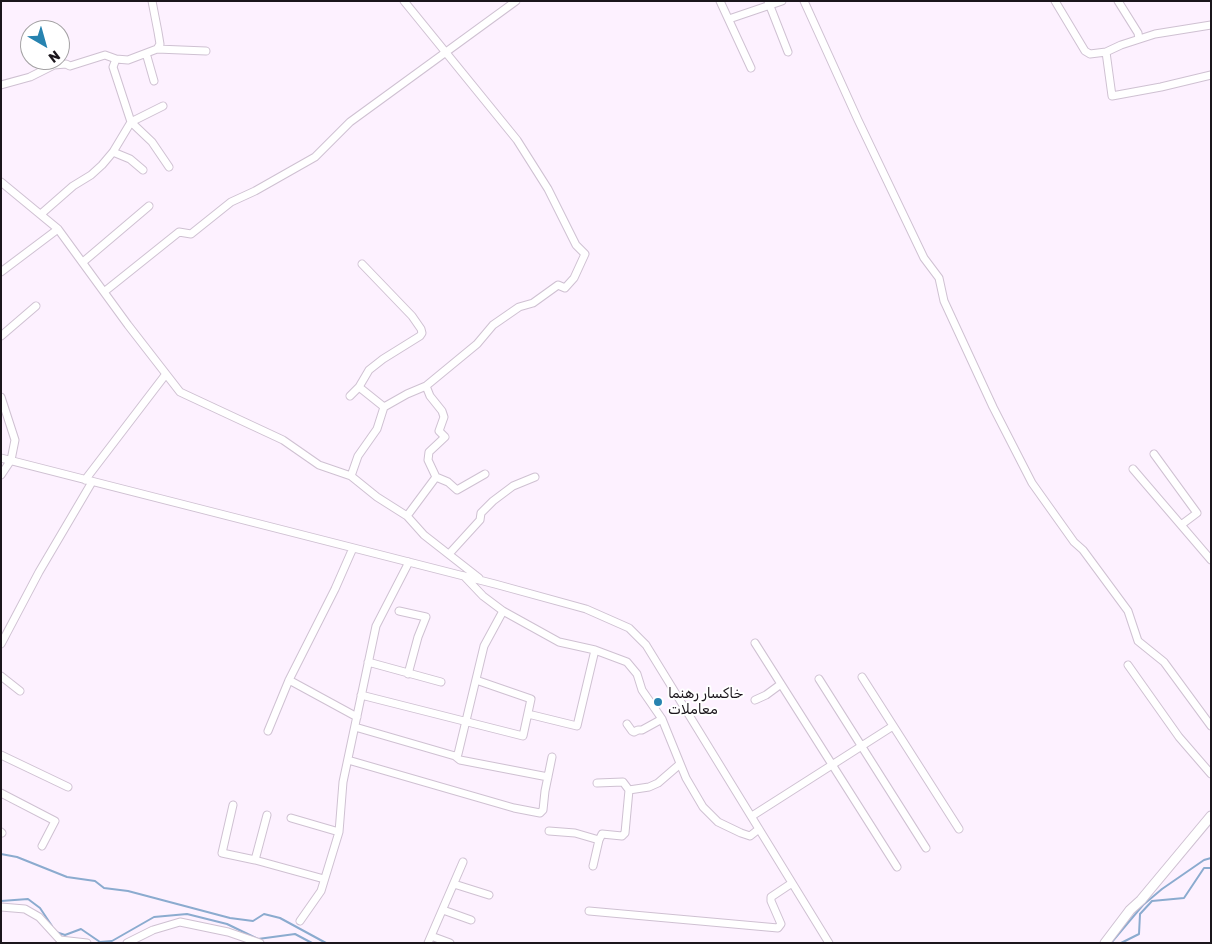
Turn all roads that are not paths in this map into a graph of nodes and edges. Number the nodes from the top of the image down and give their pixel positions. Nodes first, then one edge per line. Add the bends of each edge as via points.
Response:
1 (152, 1) edge
2 (404, 1) edge
3 (516, 1) edge
4 (720, 1) edge
5 (782, 1) edge
6 (804, 1) edge
7 (1055, 1) edge
8 (1118, 1) edge
9 (769, 3) edge
10 (729, 19) junction
11 (1211, 25) edge
12 (1139, 39) junction
13 (157, 49) junction
14 (206, 51) dead end
15 (445, 52) junction
16 (788, 52) dead end
17 (1106, 52) junction
18 (146, 53) junction
19 (116, 59) junction
20 (751, 68) dead end
21 (1211, 75) edge
22 (154, 81) dead end
23 (1, 85) edge
24 (163, 106) dead end
25 (131, 122) junction
26 (113, 152) junction
27 (169, 167) dead end
28 (143, 170) dead end
29 (1, 182) edge
30 (148, 206) dead end
31 (41, 214) junction
32 (58, 229) junction
33 (83, 262) junction
34 (362, 264) dead end
35 (1, 272) edge
36 (104, 292) junction
37 (36, 306) dead end
38 (1, 336) edge
39 (166, 374) junction
40 (426, 386) junction
41 (359, 387) junction
42 (350, 396) dead end
43 (1, 397) edge
44 (384, 407) junction
45 (1154, 454) dead end
46 (1, 458) edge
47 (11, 460) junction
48 (1133, 468) dead end
49 (485, 474) dead end
50 (1, 475) edge
51 (351, 476) junction
52 (436, 477) junction
53 (535, 477) dead end
54 (89, 481) junction
55 (407, 516) junction
56 (1181, 525) junction
57 (353, 548) junction
58 (449, 554) junction
59 (1211, 560) edge
60 (409, 562) junction
61 (464, 576) junction
62 (482, 581) junction
63 (399, 611) dead end
64 (502, 611) junction
65 (755, 643) dead end
66 (1, 644) edge
67 (595, 650) junction
68 (368, 662) junction
69 (1128, 665) dead end
70 (408, 674) junction
71 (1, 676) edge
72 (862, 677) dead end
73 (819, 679) dead end
74 (289, 680) junction
75 (476, 680) junction
76 (441, 682) dead end
77 (781, 684) junction
78 (20, 691) dead end
79 (361, 695) junction
80 (755, 700) dead end
81 (528, 714) junction
82 (357, 717) junction
83 (662, 719) junction
84 (465, 721) junction
85 (627, 724) dead end
86 (893, 726) junction
87 (1211, 726) edge
88 (354, 727) junction
89 (268, 731) dead end
90 (862, 746) junction
91 (1, 755) edge
92 (455, 756) junction
93 (552, 757) dead end
94 (348, 760) junction
95 (680, 764) junction
96 (832, 765) junction
97 (1211, 774) edge
98 (548, 777) junction
99 (597, 782) dead end
100 (68, 787) dead end
101 (629, 790) junction
102 (1, 793) edge
103 (233, 805) dead end
104 (267, 816) dead end
105 (752, 816) junction
106 (1211, 816) edge
107 (291, 818) dead end
108 (760, 829) junction
109 (959, 829) dead end
110 (549, 831) dead end
111 (339, 832) junction
112 (599, 840) junction
113 (42, 846) dead end
114 (926, 848) dead end
115 (255, 860) junction
116 (463, 862) dead end
117 (593, 866) dead end
118 (898, 867) dead end
119 (324, 880) junction
120 (792, 883) junction
121 (454, 884) junction
122 (489, 895) dead end
123 (1, 907) edge
124 (443, 910) junction
125 (589, 911) dead end
126 (471, 920) dead end
127 (300, 921) dead end
128 (429, 940) edge
129 (88, 943) edge
130 (127, 943) edge
131 (260, 943) edge
132 (450, 943) edge
133 (828, 943) edge
134 (1105, 943) edge

1 - 13 street via 160,44
2 - 15 street
3 - 15 street
4 - 10 street
5 - 9 street
6 - 87 street via 924,258 939,278 944,301 1032,483 1128,611 1138,641 1164,662
7 - 17 street via 1085,51 1090,54
8 - 12 street
9 - 10 street
9 - 16 street
10 - 20 street
11 - 12 street
12 - 17 street
13 - 14 street
13 - 18 street
15 - 36 street via 350,122 316,157 231,202 191,234 179,232
15 - 40 street via 517,140 548,188 576,244 585,254 574,278 565,288 558,285 534,302 519,306
17 - 21 street via 1112,96
18 - 19 street via 128,60
18 - 22 street
19 - 23 street via 105,55 70,66 54,64 30,77
19 - 25 street via 113,67
24 - 25 street
25 - 26 street
25 - 27 street via 152,142
26 - 28 street via 130,159
26 - 31 street via 91,176 73,186
29 - 31 street
30 - 33 street
31 - 32 street
32 - 33 street
32 - 35 street
33 - 36 street
34 - 41 street via 412,316 422,333 369,370
36 - 39 street
37 - 38 street
39 - 51 street via 180,392 282,440 320,465
39 - 54 street
40 - 44 street
40 - 52 street via 444,417 439,430 445,437 429,452 428,460
41 - 42 street
41 - 44 street
43 - 47 street via 15,440
44 - 51 street via 377,428 358,456
45 - 56 street via 1197,513
46 - 47 street
47 - 50 street
47 - 54 street
48 - 56 street
49 - 52 street via 457,490
51 - 55 street
52 - 55 street
53 - 58 street via 506,490 493,501
54 - 57 street
54 - 66 street
55 - 58 street via 424,535
56 - 59 street
57 - 60 street
57 - 74 street
58 - 62 street
60 - 61 street
60 - 68 street via 376,626
61 - 62 street
61 - 64 street
62 - 105 street via 586,610 629,628 646,645
63 - 70 street via 426,617
64 - 67 street via 559,642
64 - 75 street via 484,646
65 - 77 street
67 - 81 street via 577,726
67 - 83 street via 627,662
68 - 70 street
68 - 79 street
69 - 97 street via 1179,737
70 - 76 street
71 - 78 street
72 - 86 street
73 - 90 street
74 - 82 street
74 - 89 street
75 - 81 street via 531,698
75 - 84 street
77 - 80 street
77 - 96 street
79 - 82 street
79 - 84 street
81 - 84 street via 522,736
82 - 88 street
83 - 85 street via 634,732
83 - 95 street
84 - 92 street
86 - 90 street
86 - 109 street
88 - 92 street
88 - 94 street
90 - 96 street
90 - 114 street
91 - 100 street
92 - 98 street via 460,760
93 - 98 street
94 - 98 street via 514,808 540,812
94 - 111 street
95 - 101 street via 658,783
95 - 108 street via 703,807 718,822 750,836
96 - 105 street
96 - 118 street
99 - 101 street via 624,782
101 - 112 street via 624,835 603,833
102 - 113 street via 55,820
103 - 115 street via 222,852
104 - 115 street
105 - 108 street
106 - 134 main road
107 - 111 street
108 - 120 street
110 - 112 street
111 - 119 street
112 - 117 street
115 - 119 street
116 - 121 street
119 - 127 street via 321,891
120 - 125 street via 771,897 781,924 778,928
120 - 133 street
121 - 122 street
121 - 124 street
123 - 129 street via 25,909 39,917 60,940
124 - 126 street
124 - 128 street
128 - 132 street
130 - 131 street via 153,930 180,922 228,932

